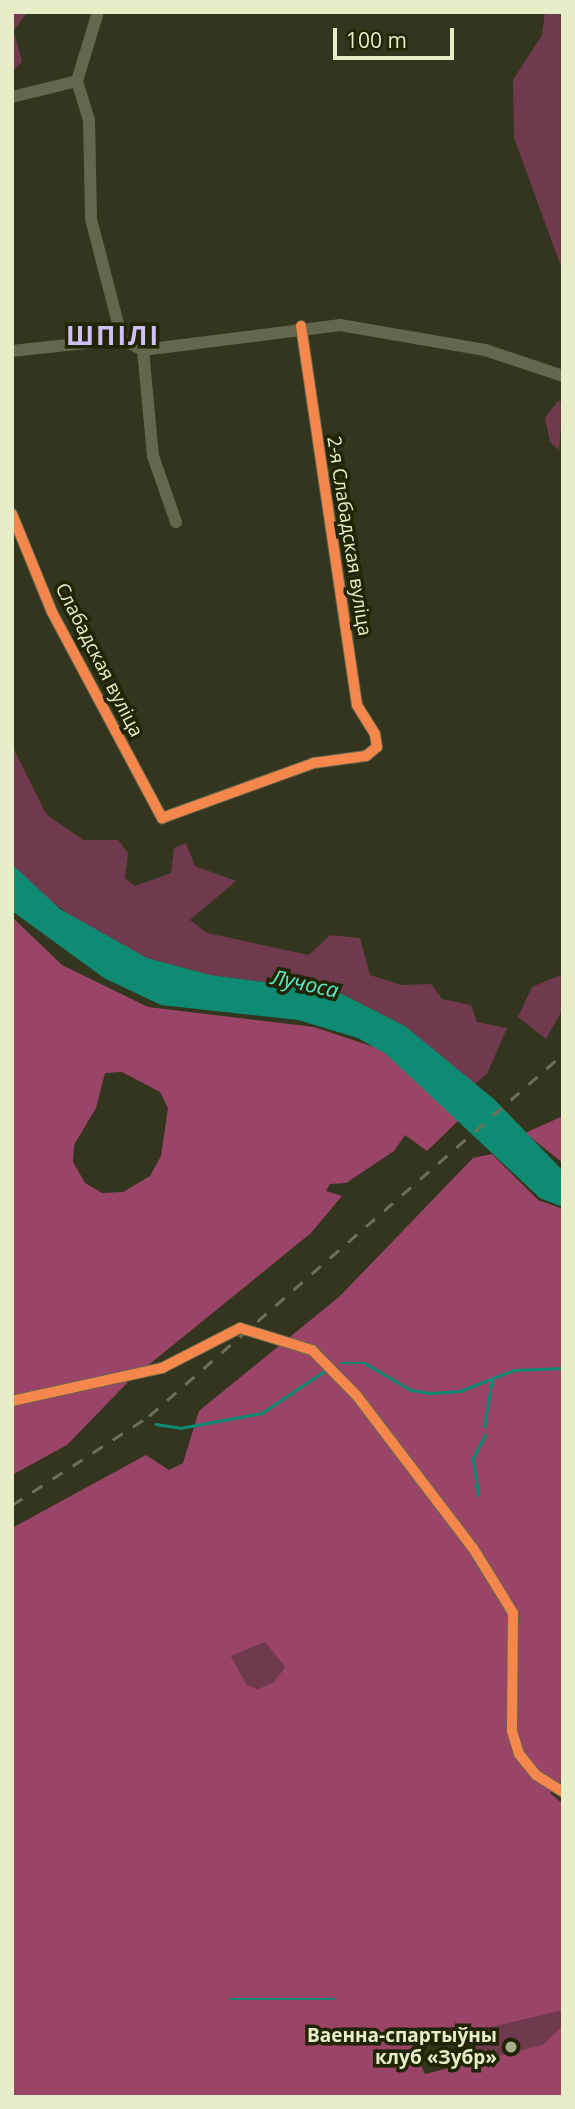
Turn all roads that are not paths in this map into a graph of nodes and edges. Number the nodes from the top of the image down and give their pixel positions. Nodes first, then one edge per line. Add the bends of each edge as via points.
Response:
1 (98, 12) edge
2 (77, 81) junction
3 (12, 97) edge
4 (301, 326) junction
5 (12, 338) edge
6 (122, 339) junction
7 (19, 350) edge
8 (143, 350) junction
9 (563, 376) edge
10 (12, 514) edge
11 (176, 522) dead end
12 (162, 818) joint
13 (12, 1401) edge
14 (563, 1792) edge

1 - 2 street
2 - 3 street
2 - 6 street via 89,120 91,219
4 - 8 street
4 - 9 street via 340,325 485,350
4 - 12 street, 2-я Слабадская вуліца via 357,705 377,747 366,756 314,763
5 - 7 street
6 - 7 street
6 - 8 street
8 - 11 street via 152,456
10 - 12 street, Слабадская вуліца via 52,612
13 - 14 street via 162,1368 240,1328 302,1343 358,1396 473,1548 513,1613 512,1731 519,1754 536,1775

